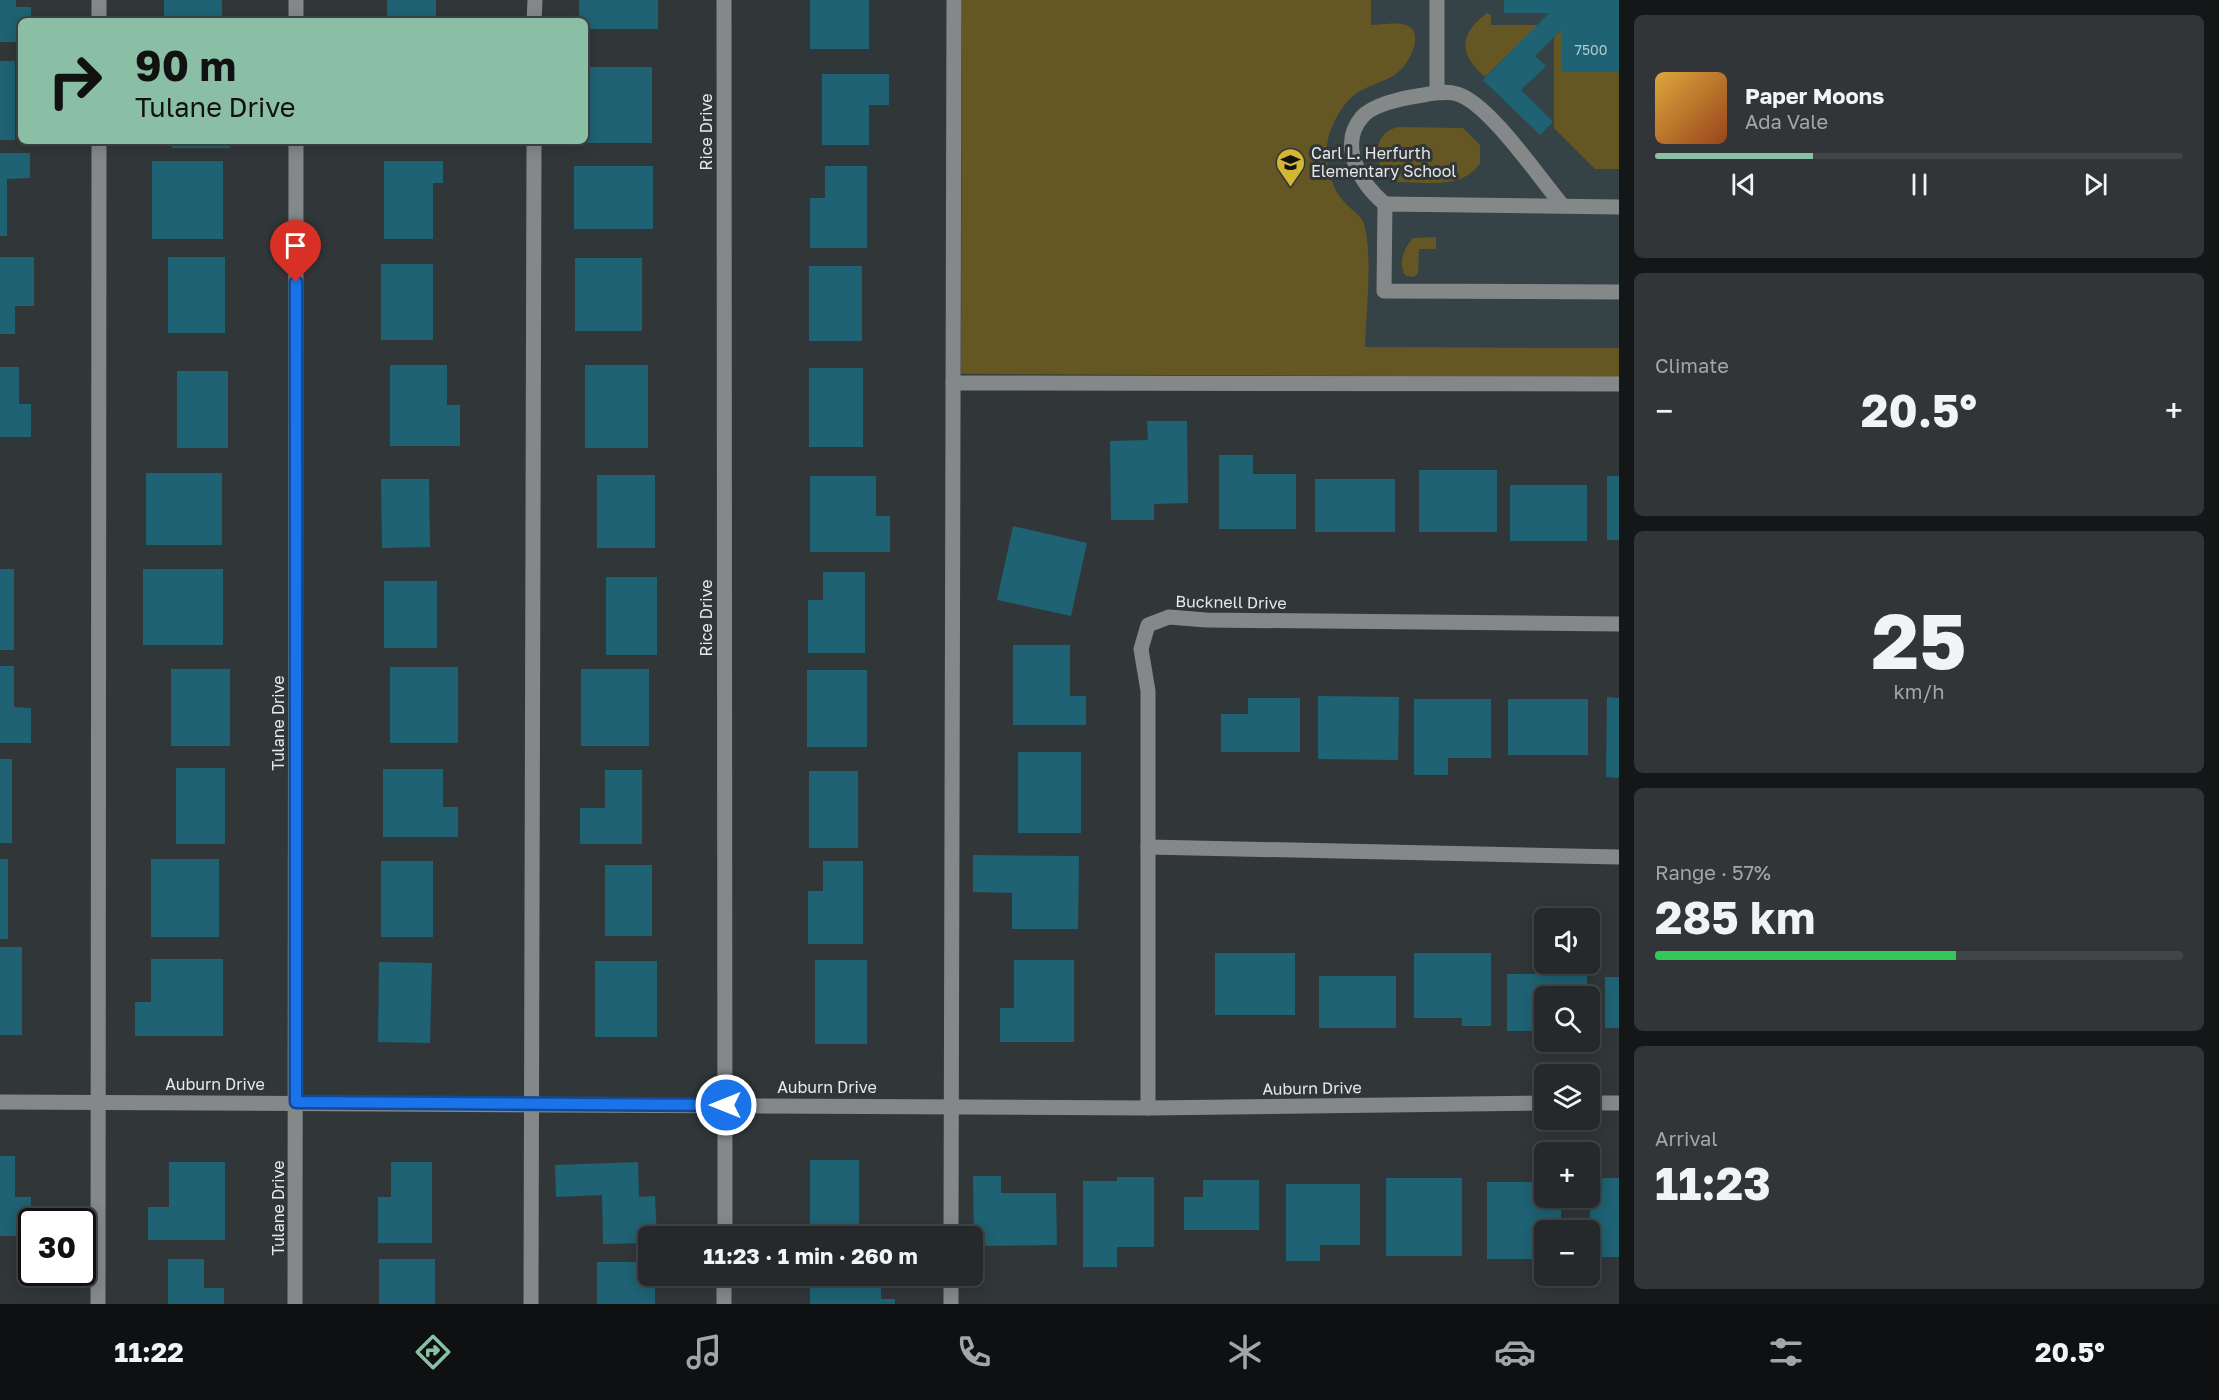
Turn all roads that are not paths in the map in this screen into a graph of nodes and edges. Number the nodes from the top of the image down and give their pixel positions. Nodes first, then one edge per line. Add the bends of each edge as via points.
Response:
1 (99, 0) edge
2 (296, 0) edge
3 (535, 0) edge
4 (724, 0) edge
5 (954, 0) edge
6 (1437, 0) edge
7 (99, 18) edge
8 (296, 18) edge
9 (534, 18) edge
10 (1437, 93) junction
11 (99, 144) edge
12 (296, 144) edge
13 (534, 144) edge
14 (1385, 204) junction
15 (1563, 206) junction
16 (1619, 207) edge
17 (1619, 292) edge
18 (953, 384) junction
19 (1619, 384) edge
20 (1619, 624) edge
21 (1148, 847) junction
22 (1619, 857) edge
23 (0, 1102) edge
24 (98, 1102) junction
25 (296, 1102) junction
26 (1619, 1102) edge
27 (1534, 1103) edge
28 (1600, 1103) edge
29 (532, 1104) junction
30 (726, 1105) junction
31 (951, 1106) junction
32 (1148, 1108) junction
33 (725, 1226) edge
34 (951, 1226) edge
35 (724, 1286) edge
36 (951, 1286) edge
37 (98, 1304) edge
38 (295, 1304) edge
39 (531, 1304) edge
40 (724, 1304) edge
41 (951, 1304) edge

1 - 7 street
2 - 8 street
3 - 9 street
4 - 30 street, Rice Drive
5 - 18 street
6 - 10 street
10 - 14 street via 1395,99 1362,116 1353,138 1353,158 1369,191
10 - 15 street via 1457,94 1481,107
11 - 24 street
12 - 25 street, Tulane Drive
13 - 29 street
14 - 15 street
14 - 17 street via 1384,291
15 - 16 street
18 - 19 street
18 - 31 street
20 - 21 street, Bucknell Drive via 1169,617 1148,625 1141,649 1148,691
21 - 22 street
21 - 32 street, Bucknell Drive
23 - 24 street, Auburn Drive
24 - 25 street, Auburn Drive
24 - 37 street
25 - 29 street, Auburn Drive
25 - 38 street, Tulane Drive
26 - 28 street
27 - 32 street, Auburn Drive
29 - 30 street, Auburn Drive
29 - 39 street
30 - 31 street, Auburn Drive
30 - 33 street, Rice Drive
31 - 32 street, Auburn Drive
31 - 34 street
35 - 40 street
36 - 41 street

